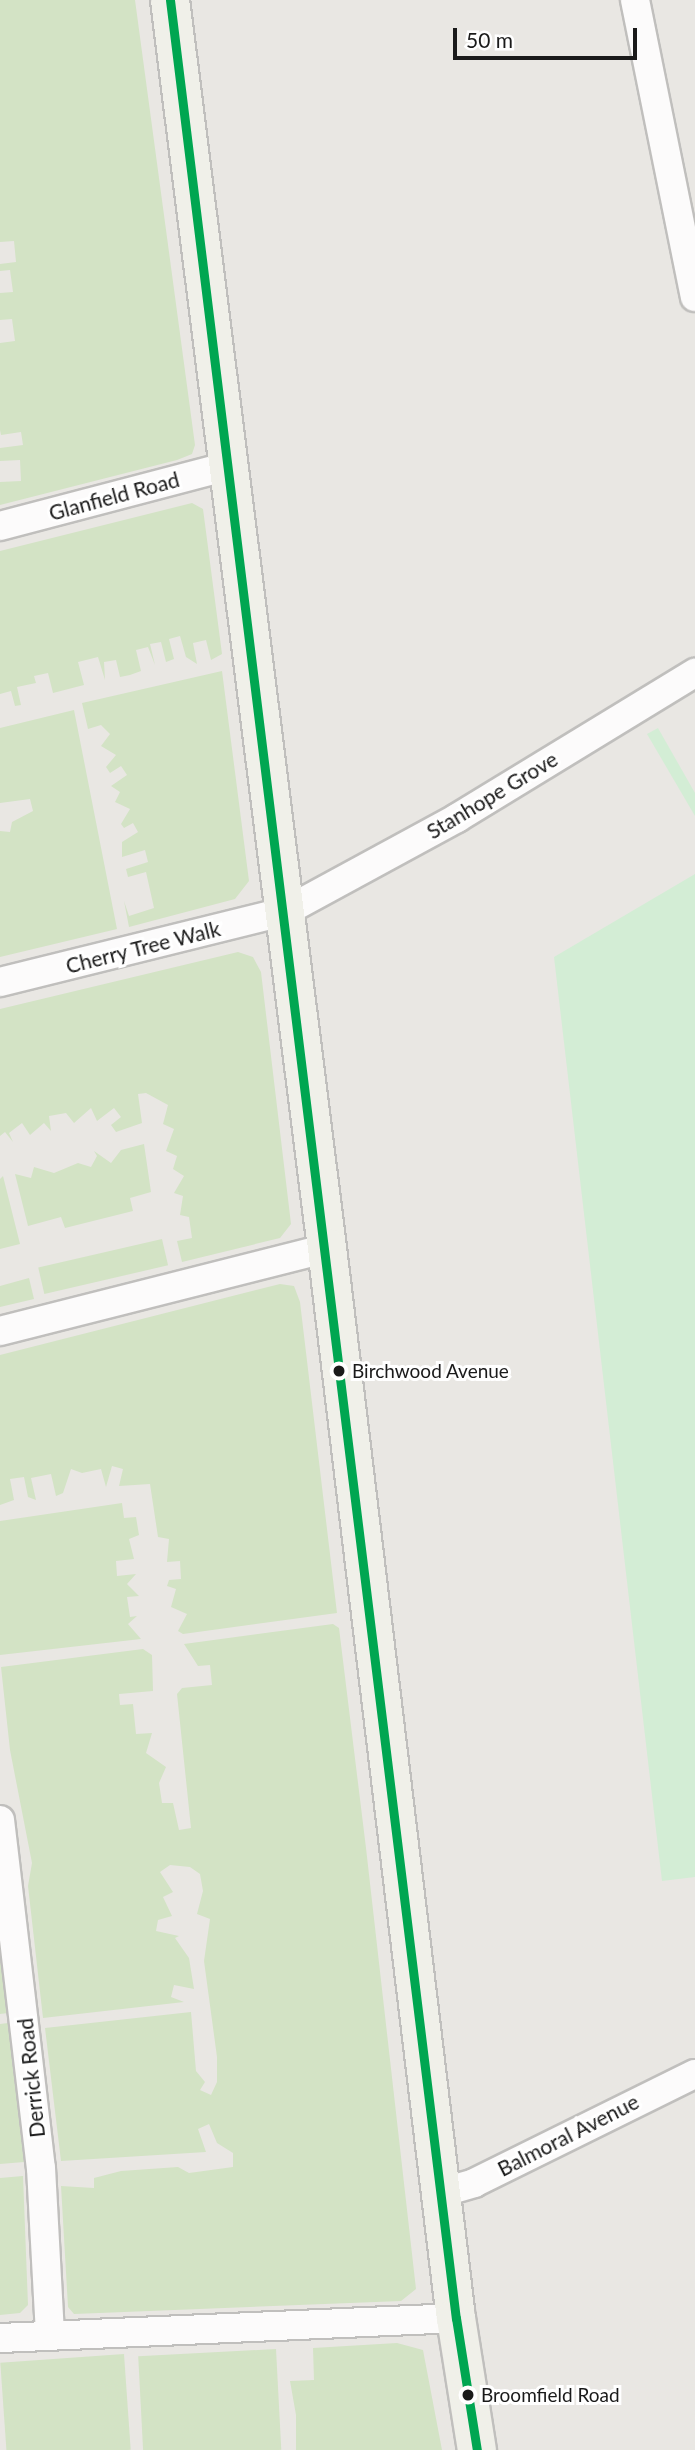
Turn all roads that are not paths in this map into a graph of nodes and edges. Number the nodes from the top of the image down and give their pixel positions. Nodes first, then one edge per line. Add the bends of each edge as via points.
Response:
1 (170, 0) edge
2 (635, 0) edge
3 (695, 298) edge
4 (229, 466) junction
5 (0, 526) edge
6 (695, 673) edge
7 (286, 911) junction
8 (0, 982) edge
9 (327, 1248) junction
10 (0, 1331) edge
11 (0, 1820) edge
12 (695, 2074) edge
13 (440, 2193) junction
14 (456, 2318) junction
15 (50, 2336) junction
16 (0, 2338) edge
17 (477, 2450) edge

1 - 4 street
2 - 3 street
4 - 5 street, Glanfield Road
4 - 7 street
6 - 7 street, Stanhope Grove via 457,818
7 - 8 street, Cherry Tree Walk
7 - 9 street
9 - 10 street
9 - 13 street
11 - 15 street, Derrick Road via 41,2168
12 - 13 street, Balmoral Avenue via 474,2183
13 - 14 street
14 - 15 street
14 - 17 street
15 - 16 street

